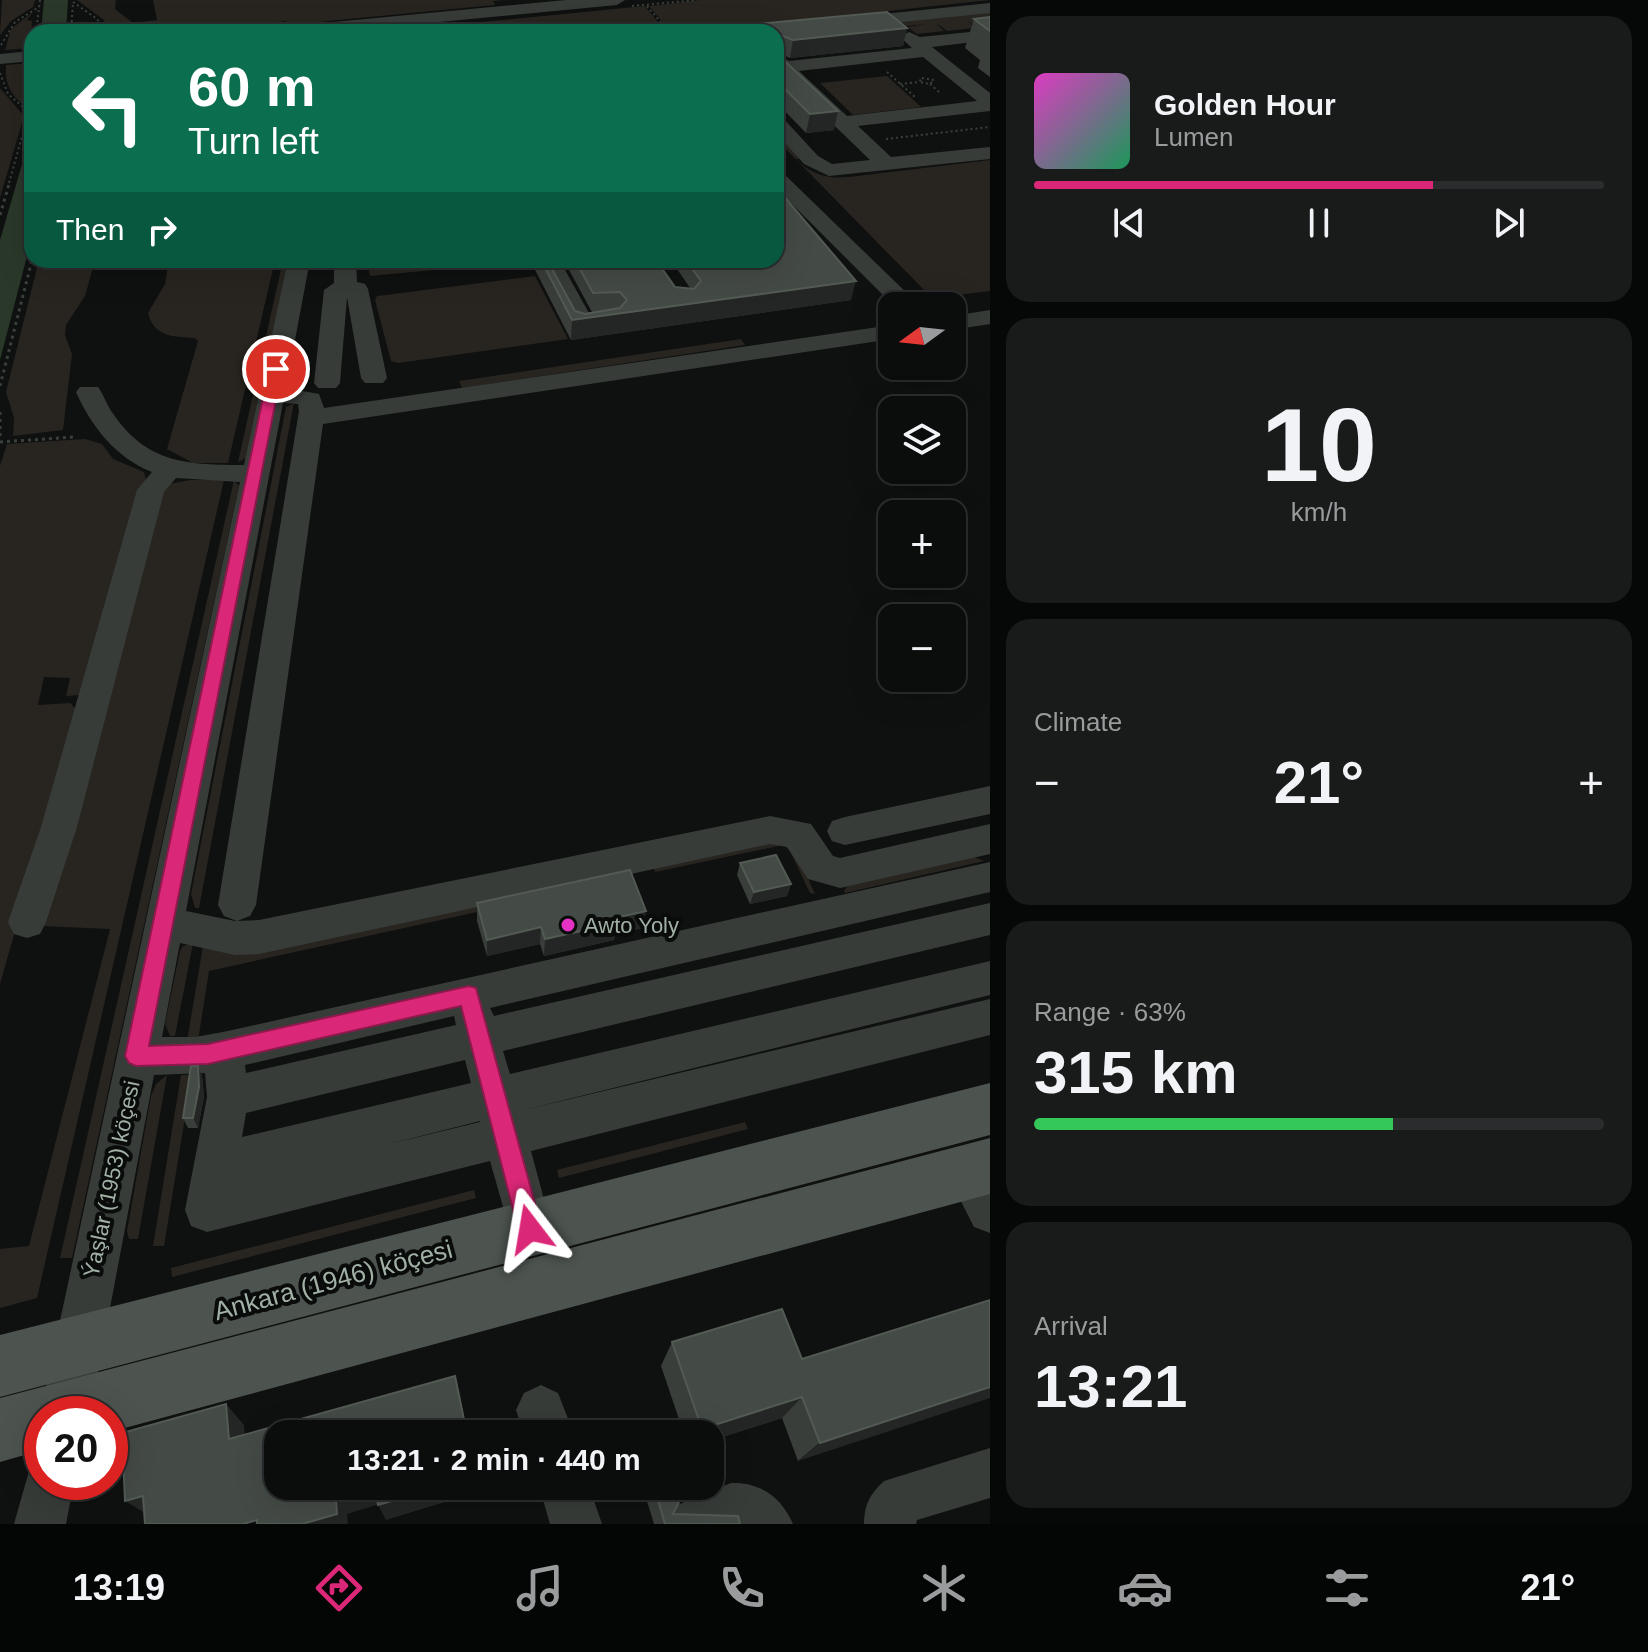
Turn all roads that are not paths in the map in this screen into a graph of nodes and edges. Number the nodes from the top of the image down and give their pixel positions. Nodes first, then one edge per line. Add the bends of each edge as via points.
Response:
1 (617, 0) edge
2 (990, 8) edge
3 (888, 19) junction
4 (365, 24) edge
5 (784, 29) edge
6 (990, 35) edge
7 (929, 52) junction
8 (24, 57) edge
9 (972, 59) dead end
10 (1, 60) edge
11 (784, 63) edge
12 (784, 67) edge
13 (990, 104) edge
14 (843, 122) junction
15 (784, 131) edge
16 (986, 144) edge
17 (887, 165) junction
18 (787, 198) edge
19 (297, 268) edge
20 (345, 268) edge
21 (553, 268) edge
22 (346, 289) junction
23 (892, 292) edge
24 (990, 317) edge
25 (610, 319) edge
26 (966, 321) edge
27 (878, 334) edge
28 (374, 378) dead end
29 (327, 383) dead end
30 (89, 392) dead end
31 (270, 395) junction
32 (311, 418) junction
33 (169, 469) junction
34 (254, 473) junction
35 (990, 800) edge
36 (845, 831) dead end
37 (988, 852) edge
38 (830, 872) junction
39 (237, 905) dead end
40 (839, 911) junction
41 (990, 919) edge
42 (27, 922) dead end
43 (163, 923) junction
44 (990, 978) edge
45 (469, 995) junction
46 (990, 1017) edge
47 (480, 1038) junction
48 (223, 1051) junction
49 (136, 1056) junction
50 (228, 1097) junction
51 (990, 1109) edge
52 (501, 1117) junction
53 (983, 1183) edge
54 (530, 1229) junction
55 (78, 1346) junction
56 (0, 1366) edge
57 (63, 1396) edge
58 (128, 1396) edge
59 (24, 1423) edge
60 (0, 1430) edge
61 (990, 1473) edge
62 (45, 1500) edge
63 (568, 1500) edge
64 (40, 1524) edge
65 (576, 1524) edge
66 (693, 1524) edge
67 (767, 1524) edge
68 (890, 1524) edge

1 - 4 street
2 - 3 street
3 - 5 street
3 - 7 street
6 - 7 street
7 - 9 street
7 - 11 street
7 - 13 street
8 - 10 street
12 - 14 street
13 - 14 street via 932,119
14 - 17 street
15 - 17 street via 823,168
16 - 17 street
18 - 23 street
19 - 31 street, Ýaşlar (1953) köçesi
20 - 22 street
21 - 25 street via 583,323
22 - 28 street
22 - 29 street
24 - 26 street
27 - 32 street
30 - 33 street via 109,427 151,462
31 - 32 street via 310,399
31 - 34 street, Ýaşlar (1953) köçesi
32 - 39 street
33 - 34 street
33 - 42 street via 151,490 59,827
34 - 43 street, Ýaşlar (1953) köçesi
35 - 36 street
37 - 38 street
37 - 40 street
38 - 40 street
38 - 43 street via 821,868 798,834 770,830 259,937 235,938
40 - 45 street
41 - 47 street
43 - 49 street, Ýaşlar (1953) köçesi
44 - 52 street
45 - 47 street
45 - 48 street
46 - 52 street
47 - 50 street
47 - 52 street
48 - 49 street
48 - 50 street
49 - 55 street, Ýaşlar (1953) köçesi
50 - 52 street via 207,1210
51 - 54 main road, Ankara (1946) köçesi
52 - 54 street
53 - 58 main road
54 - 55 main road, Ankara (1946) köçesi
55 - 56 main road, Ankara (1946) köçesi
55 - 57 street, Ýaşlar (1953) köçesi
59 - 60 main road
61 - 68 street via 902,1499 890,1510
62 - 64 street
63 - 65 street
66 - 67 street via 725,1507 755,1511

